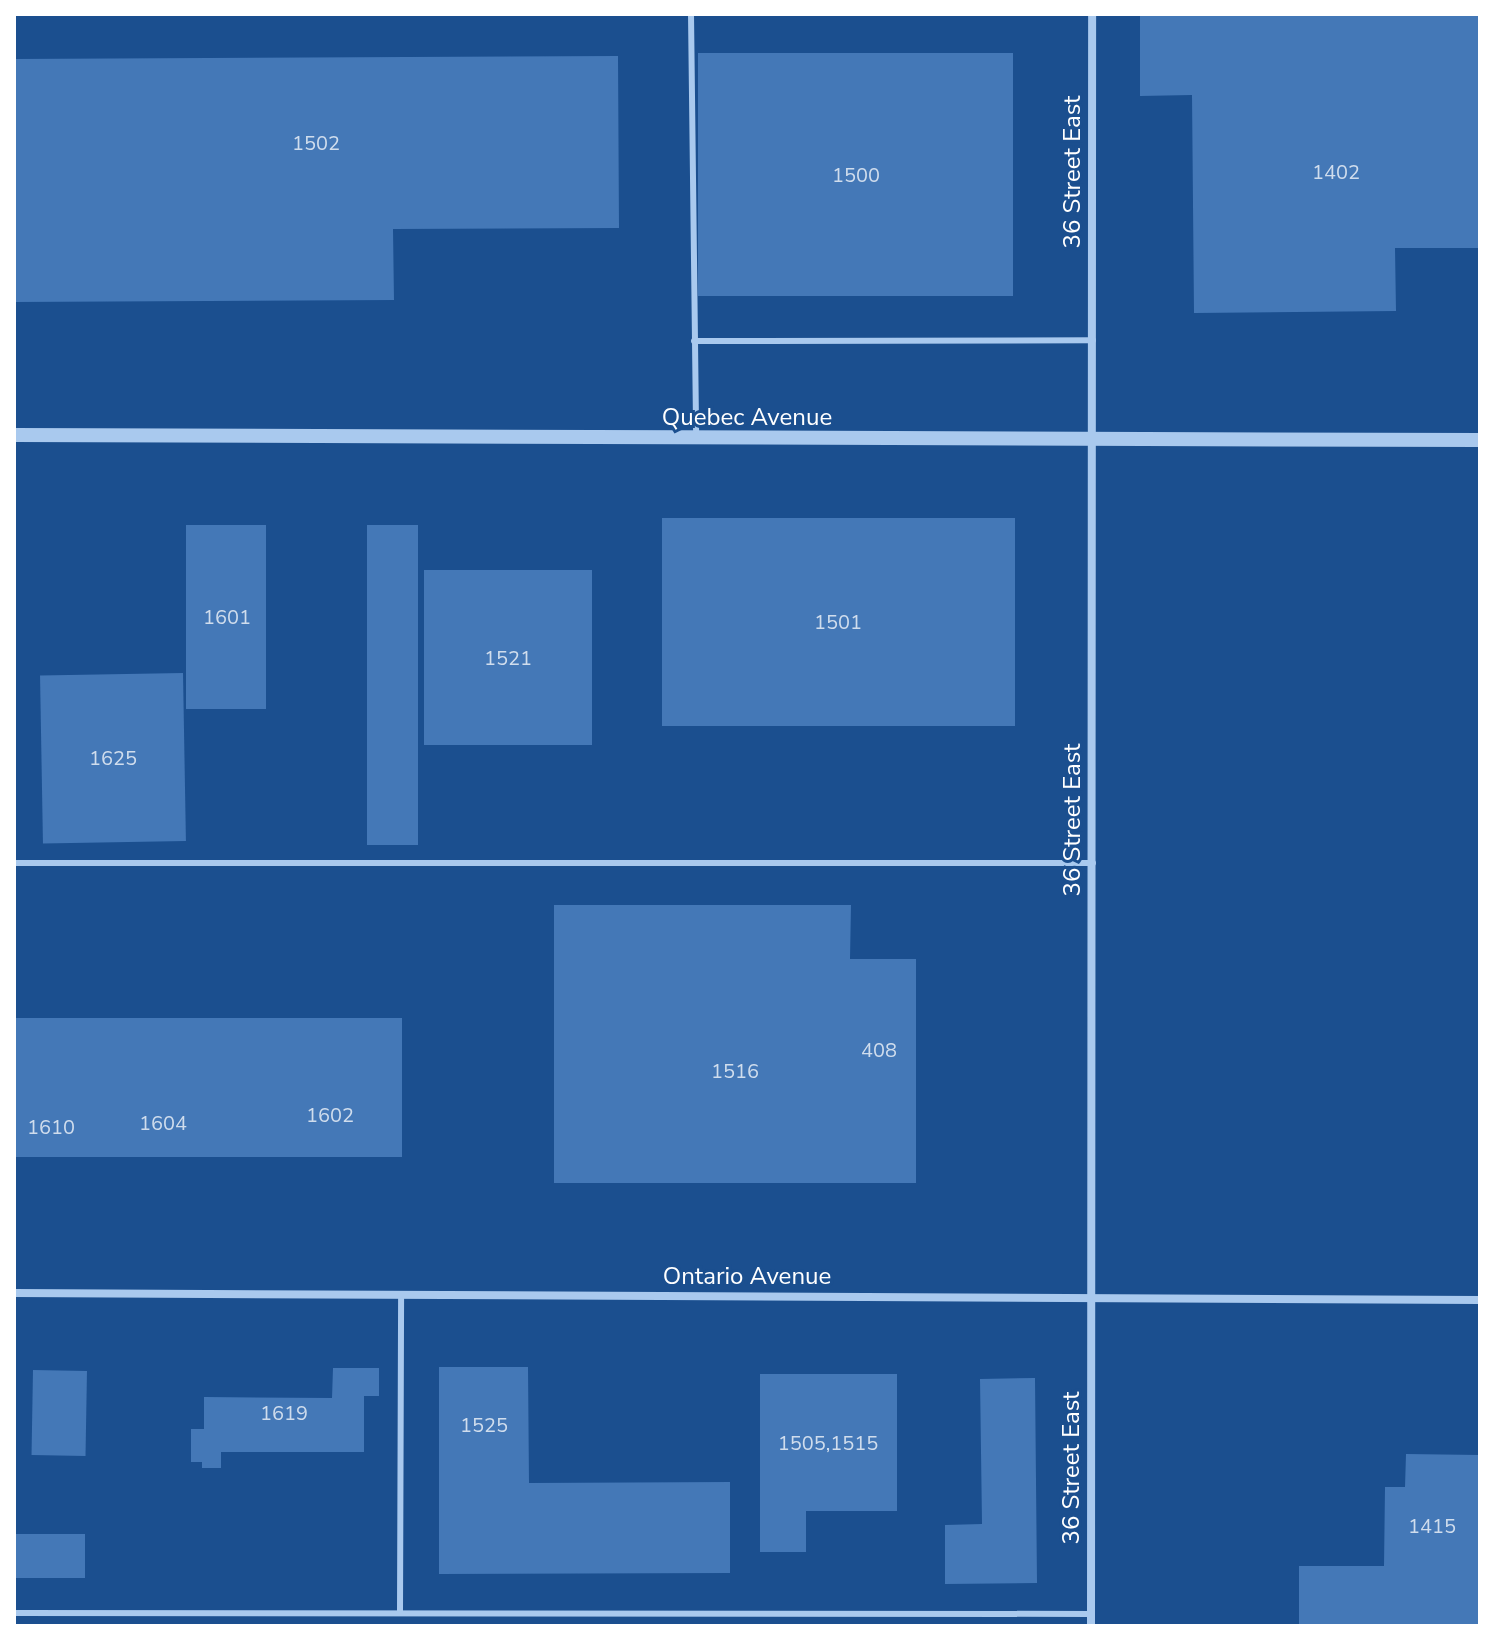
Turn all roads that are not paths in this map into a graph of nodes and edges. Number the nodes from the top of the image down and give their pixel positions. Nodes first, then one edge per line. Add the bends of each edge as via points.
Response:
1 (691, 14) edge
2 (1092, 14) edge
3 (1093, 340) junction
4 (694, 341) junction
5 (14, 435) edge
6 (696, 439) junction
7 (1480, 440) edge
8 (1093, 441) junction
9 (14, 863) edge
10 (1093, 863) junction
11 (14, 1293) edge
12 (401, 1294) junction
13 (1093, 1299) junction
14 (1480, 1300) edge
15 (400, 1612) junction
16 (14, 1613) edge
17 (1091, 1614) junction
18 (1091, 1626) edge

1 - 4 lane
2 - 3 street, 36 Street East
3 - 4 lane
3 - 8 street, 36 Street East
4 - 6 lane
5 - 6 street, Quebec Avenue
6 - 8 street, Quebec Avenue
7 - 8 street, Quebec Avenue
8 - 10 street, 36 Street East
9 - 10 lane
10 - 13 street, 36 Street East
11 - 12 street, Ontario Avenue
12 - 13 street, Ontario Avenue
12 - 15 lane
13 - 14 street, Ontario Avenue
13 - 17 street, 36 Street East
15 - 16 lane
15 - 17 lane
17 - 18 street, 36 Street East

